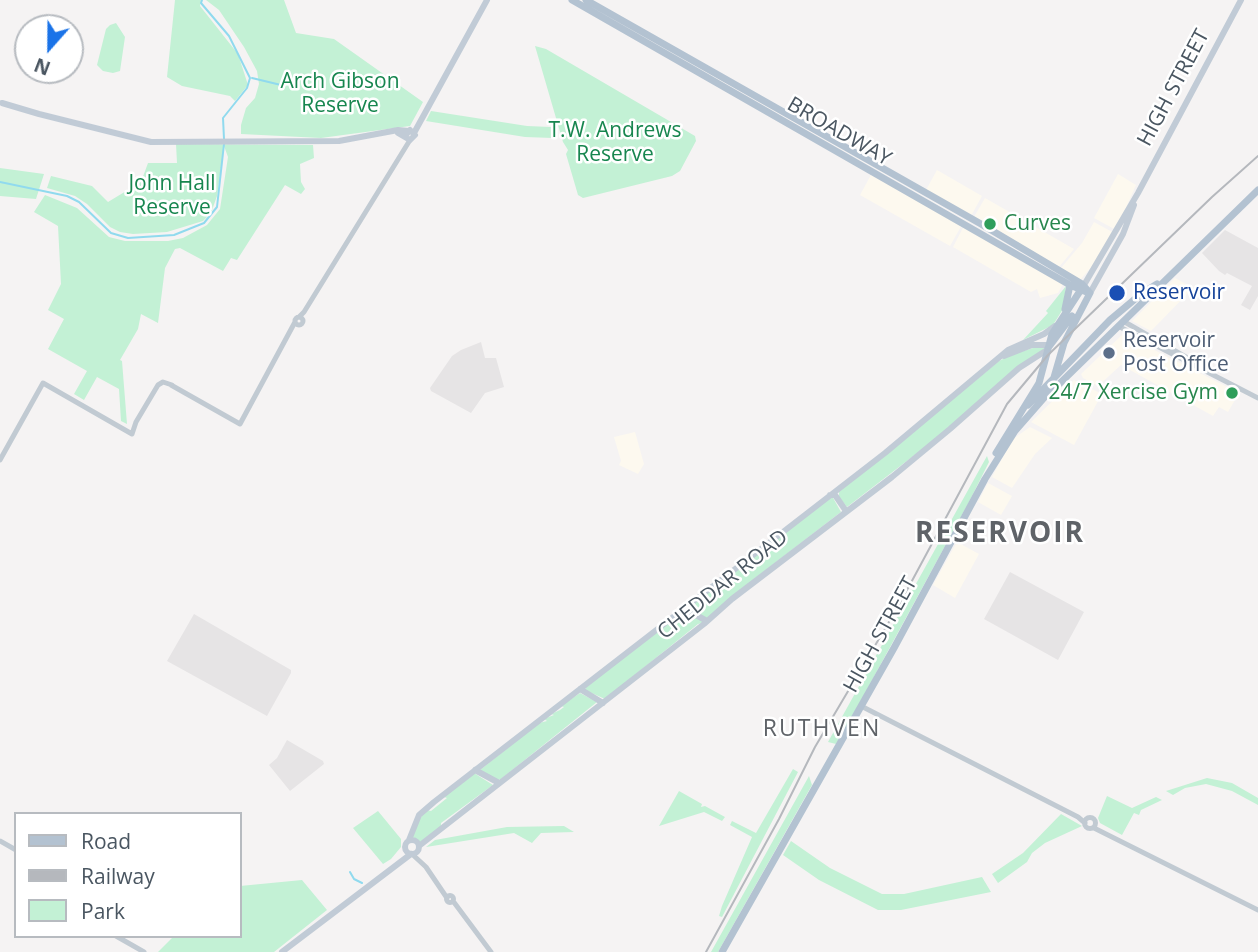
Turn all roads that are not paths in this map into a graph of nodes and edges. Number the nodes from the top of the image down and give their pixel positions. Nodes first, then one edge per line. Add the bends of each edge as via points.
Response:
1 (488, 0) edge
2 (586, 0) edge
3 (1241, 0) edge
4 (575, 1) edge
5 (688, 62) junction
6 (1, 102) edge
7 (409, 134) junction
8 (1258, 190) edge
9 (1126, 220) junction
10 (1043, 265) junction
11 (1070, 285) junction
12 (1083, 288) junction
13 (1149, 292) junction
14 (1090, 293) junction
15 (1082, 305) junction
16 (1112, 319) junction
17 (1061, 320) junction
18 (1121, 324) junction
19 (1110, 334) junction
20 (1048, 347) junction
21 (1059, 357) junction
22 (999, 358) junction
23 (1034, 358) junction
24 (1073, 358) junction
25 (1044, 366) junction
26 (1066, 376) junction
27 (1054, 379) junction
28 (1046, 396) junction
29 (1258, 398) edge
30 (1016, 419) junction
31 (0, 460) edge
32 (985, 479) junction
33 (830, 495) junction
34 (846, 511) junction
35 (685, 609) junction
36 (707, 621) junction
37 (580, 689) junction
38 (603, 703) junction
39 (861, 706) junction
40 (475, 770) junction
41 (499, 783) junction
42 (409, 840) junction
43 (405, 849) junction
44 (415, 851) junction
45 (391, 868) junction
46 (1258, 910) edge
47 (120, 938) edge
48 (144, 952) edge
49 (282, 952) edge
50 (491, 952) edge
51 (722, 952) edge

1 - 7 main road
2 - 5 main road, BROADWAY
3 - 9 main road, HIGH STREET
4 - 5 main road, BROADWAY
5 - 10 main road, BROADWAY
6 - 7 main road via 158,141 339,141
7 - 31 street via 239,424 172,385 158,383 130,432 44,383
8 - 13 main road
9 - 12 main road, HIGH STREET
9 - 14 main road, HIGH STREET
10 - 11 main road, BROADWAY
10 - 12 main road, BROADWAY
11 - 12 main road, BROADWAY
11 - 17 main road
12 - 14 main road, BROADWAY
12 - 17 main road, HIGH STREET
13 - 16 main road
13 - 18 main road
14 - 15 main road, HIGH STREET
15 - 20 main road, HIGH STREET
15 - 21 main road, HIGH STREET
16 - 18 main road
16 - 24 main road
17 - 20 main road, HIGH STREET
17 - 22 main road, CHEDDAR ROAD
18 - 19 main road
18 - 29 street
19 - 24 main road via 1105,333
19 - 26 main road
20 - 21 main road
20 - 22 main road, CHEDDAR ROAD via 1041,343
20 - 23 main road, CHEDDAR ROAD
20 - 25 main road, HIGH STREET
21 - 24 main road via 1064,361
21 - 27 main road, HIGH STREET
22 - 33 main road, CHEDDAR ROAD
23 - 25 main road
23 - 34 main road, CHEDDAR ROAD
24 - 27 main road
25 - 27 main road via 1045,374
25 - 30 main road, HIGH STREET via 1039,383
26 - 27 main road
26 - 28 main road
27 - 28 main road, HIGH STREET
27 - 30 main road
28 - 32 main road, HIGH STREET via 1015,431
30 - 32 main road, HIGH STREET
32 - 39 main road, HIGH STREET
33 - 34 main road via 835,495
33 - 35 main road, CHEDDAR ROAD
34 - 36 main road, CHEDDAR ROAD
35 - 36 main road
35 - 37 main road, CHEDDAR ROAD
36 - 38 main road, CHEDDAR ROAD
37 - 38 main road
37 - 40 main road, CHEDDAR ROAD
38 - 41 main road, CHEDDAR ROAD
39 - 46 street via 1086,821 1088,828 1095,825
39 - 51 main road, HIGH STREET
40 - 41 main road
40 - 42 main road, CHEDDAR ROAD via 422,812
41 - 44 main road, CHEDDAR ROAD
42 - 43 main road, CHEDDAR ROAD
42 - 44 main road via 415,841
43 - 44 main road
43 - 45 main road, CHEDDAR ROAD
44 - 45 main road, CHEDDAR ROAD
44 - 50 street
45 - 49 main road, CHEDDAR ROAD
47 - 48 street

